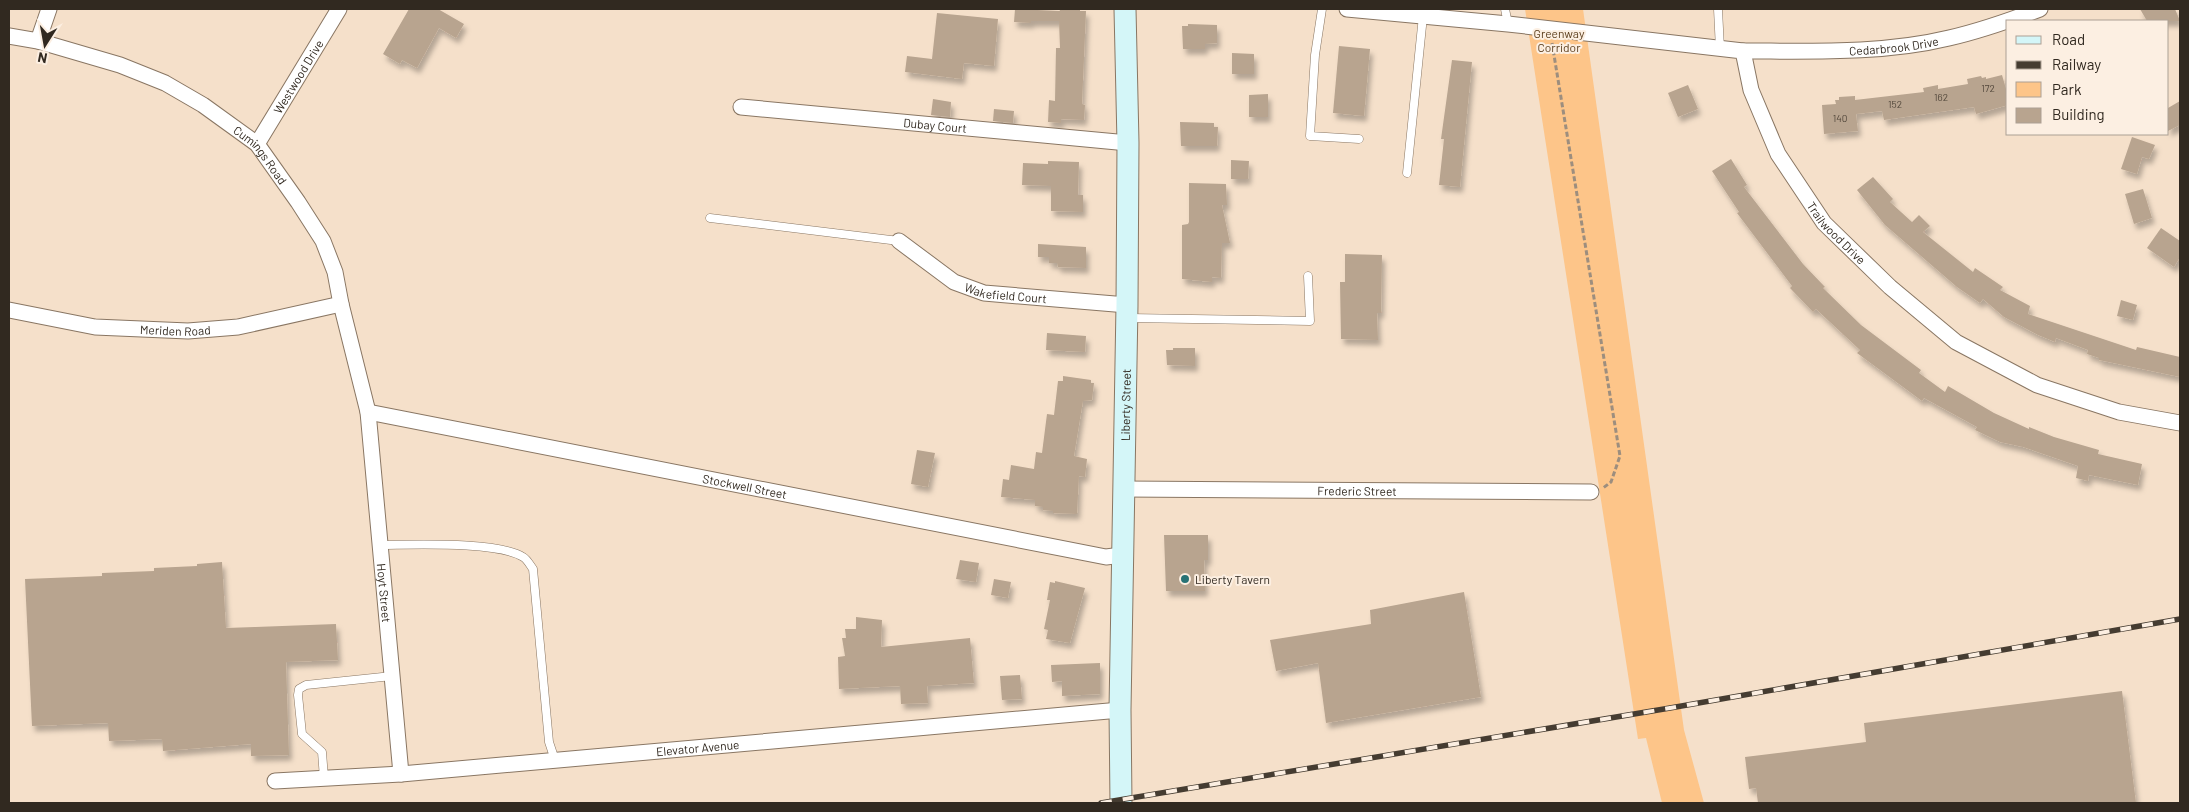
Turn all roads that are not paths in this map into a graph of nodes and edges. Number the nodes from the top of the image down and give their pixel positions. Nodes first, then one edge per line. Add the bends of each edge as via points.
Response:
1 (49, 9) edge
2 (339, 9) edge
3 (1126, 9) edge
4 (1322, 9) edge
5 (1347, 9) edge
6 (1505, 9) edge
7 (1718, 9) edge
8 (2040, 9) edge
9 (1423, 16) junction
10 (2006, 20) edge
11 (2006, 20) edge
12 (1508, 24) junction
13 (9, 36) edge
14 (38, 41) junction
15 (1720, 49) junction
16 (1743, 51) junction
17 (741, 107) dead end
18 (1359, 139) dead end
19 (1128, 143) junction
20 (257, 144) junction
21 (1408, 173) dead end
22 (710, 218) dead end
23 (899, 241) joint
24 (1308, 276) dead end
25 (341, 304) junction
26 (9, 310) edge
27 (1127, 311) junction
28 (368, 412) junction
29 (2180, 423) edge
30 (1123, 489) junction
31 (1591, 492) road end
32 (380, 545) junction
33 (1122, 554) junction
34 (392, 676) junction
35 (1120, 710) junction
36 (555, 760) junction
37 (401, 774) junction
38 (324, 778) junction
39 (275, 781) dead end
40 (1121, 803) edge

1 - 14 street
2 - 20 street, Westwood Drive
3 - 19 street, Liberty Street
4 - 18 lane via 1315,55 1310,136
5 - 9 street
6 - 12 lane
7 - 15 lane
8 - 10 street, Cedarbrook Drive
9 - 12 street
9 - 21 lane
11 - 16 street, Cedarbrook Drive via 1948,39 1873,50
12 - 15 street
13 - 14 street, Cumings Road
14 - 20 street, Cumings Road via 120,65 165,84 203,105
15 - 16 street
16 - 29 street, Trailwood Drive via 1751,90 1778,154 1824,223 1890,287 1956,342 2037,385 2118,412
17 - 19 street, Dubay Court
19 - 27 street, Liberty Street
20 - 25 street, Cumings Road via 323,241 335,272
22 - 23 lane
23 - 27 street, Wakefield Court via 954,282 984,293
24 - 27 lane via 1310,321
25 - 26 street, Meriden Road via 238,327 188,331 96,327
25 - 28 street, Cumings Road
27 - 30 street, Liberty Street
28 - 32 street, Hoyt Street
28 - 33 street, Stockwell Street via 1106,557
30 - 31 street, Frederic Street
30 - 33 street, Liberty Street
32 - 34 street, Hoyt Street
32 - 36 lane via 473,546 524,557 533,569 550,742
33 - 35 street, Liberty Street
34 - 37 street, Hoyt Street
34 - 38 lane via 306,685 299,689 302,734 322,752
35 - 36 street, Elevator Avenue
35 - 40 street, Liberty Street
36 - 37 street, Elevator Avenue
37 - 38 street, Elevator Avenue
38 - 39 street, Elevator Avenue

